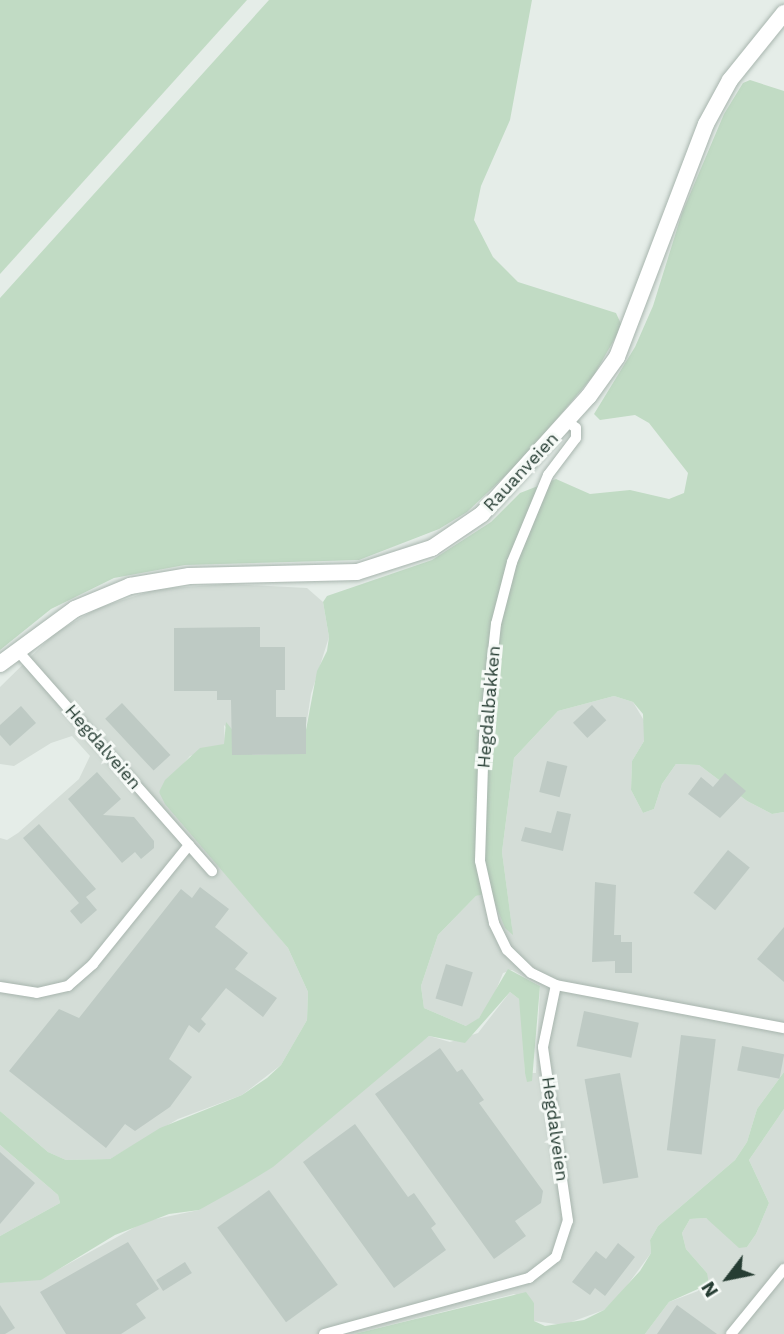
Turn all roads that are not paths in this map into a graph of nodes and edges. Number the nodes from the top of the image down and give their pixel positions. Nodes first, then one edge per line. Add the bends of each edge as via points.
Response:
1 (784, 13) edge
2 (567, 421) junction
3 (17, 650) junction
4 (0, 664) edge
5 (189, 845) junction
6 (212, 872) dead end
7 (556, 985) junction
8 (0, 987) edge
9 (784, 1028) edge
10 (784, 1269) edge
11 (324, 1334) edge
12 (732, 1334) edge

1 - 2 main road, Rauanveien via 722,94 688,166 625,342
2 - 3 main road, Rauanveien via 482,514 415,555 341,574 189,576 151,581 85,604
2 - 7 street, Hegdalbakken via 576,428 576,438 548,475 512,562 496,624 484,736 480,862 494,923 507,950 531,973
3 - 4 main road, Rauanveien
3 - 5 street, Hegdalveien
5 - 6 street, Hegdalveien
5 - 8 street via 93,964 68,986 37,993
7 - 9 street
7 - 11 street, Hegdalveien via 543,1047 568,1222 556,1257 529,1278
10 - 12 street

